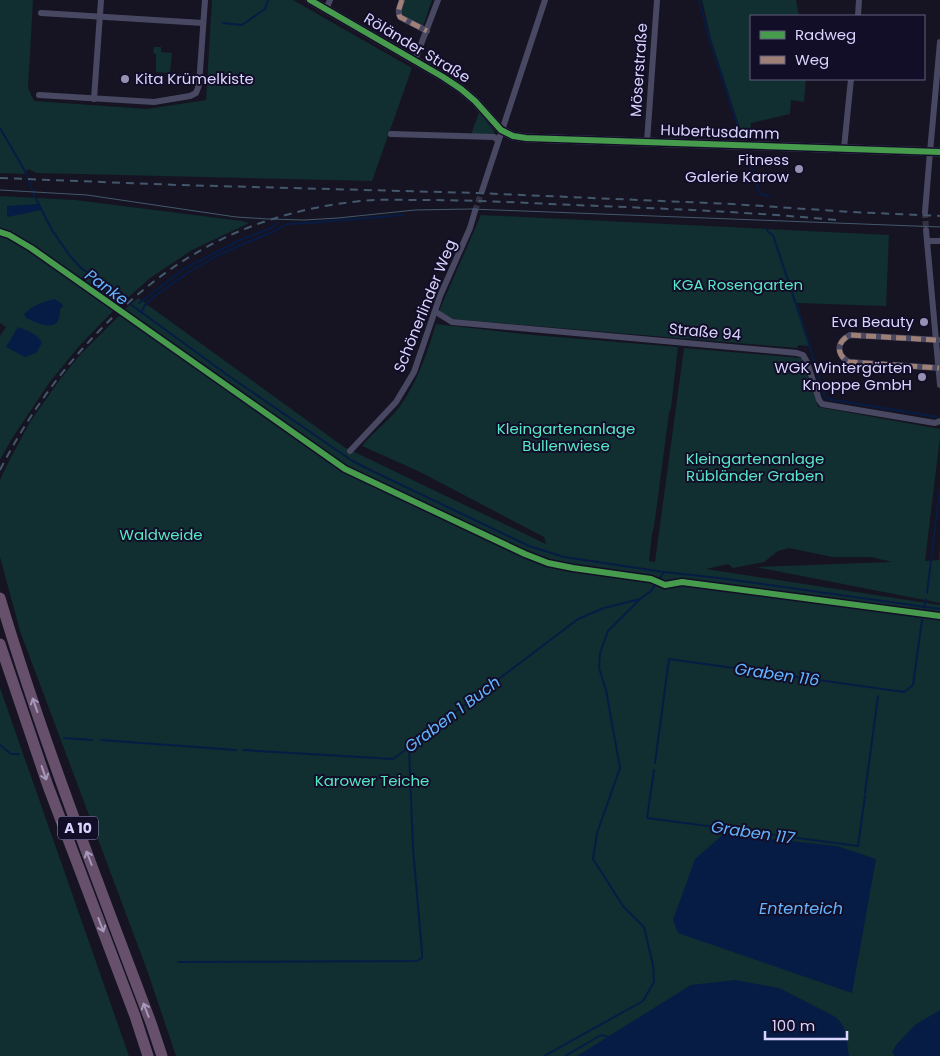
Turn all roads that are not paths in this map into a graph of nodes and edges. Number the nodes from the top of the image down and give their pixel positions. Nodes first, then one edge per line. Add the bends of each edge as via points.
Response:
1 (101, 0) edge
2 (205, 0) edge
3 (310, 0) edge
4 (402, 0) edge
5 (438, 0) edge
6 (545, 0) edge
7 (656, 0) edge
8 (859, 0) edge
9 (328, 4) edge
10 (41, 13) dead end
11 (858, 15) edge
12 (100, 16) junction
13 (203, 23) junction
14 (427, 31) junction
15 (940, 42) edge
16 (415, 60) junction
17 (851, 80) edge
18 (39, 95) dead end
19 (94, 99) junction
20 (501, 130) junction
21 (390, 134) dead end
22 (498, 140) junction
23 (647, 142) junction
24 (844, 148) junction
25 (930, 152) junction
26 (940, 152) edge
27 (482, 191) tunnel mouth
28 (475, 211) tunnel mouth
29 (926, 212) tunnel mouth
30 (926, 230) tunnel mouth
31 (928, 241) junction
32 (940, 241) edge
33 (436, 312) junction
34 (938, 340) edge
35 (938, 368) junction
36 (940, 385) edge
37 (940, 421) edge
38 (350, 451) dead end
39 (0, 598) edge
40 (0, 644) edge
41 (148, 1056) edge
42 (162, 1056) edge

1 - 12 street
2 - 13 street
3 - 9 street, Röländer Straße
4 - 14 street via 398,10 400,17
5 - 14 street
6 - 20 street
7 - 23 street, Möserstraße
8 - 11 street
9 - 16 street, Röländer Straße
10 - 12 street
12 - 13 street
12 - 19 street
13 - 19 street via 196,92 190,96 154,102
14 - 16 street
15 - 25 street
16 - 20 street, Röländer Straße via 461,89
17 - 24 street
18 - 19 street
20 - 22 street
20 - 23 street, Hubertusdamm via 517,137
21 - 22 street via 494,137
22 - 27 street
23 - 24 street, Hubertusdamm
24 - 25 street, Hubertusdamm
25 - 26 street, Hubertusdamm
25 - 29 street
28 - 33 street, Schönerlinder Weg
30 - 31 street
31 - 32 street
31 - 34 street
33 - 37 street, Straße 94 via 452,322 797,353 807,362 822,404 934,423
33 - 38 street, Schönerlinder Weg via 414,372 396,402
34 - 35 street
34 - 35 street via 850,335 839,348 843,358 849,362
35 - 36 street
42 -> 39 highway, A 10 via 72,813
40 -> 41 highway, A 10 via 48,786

